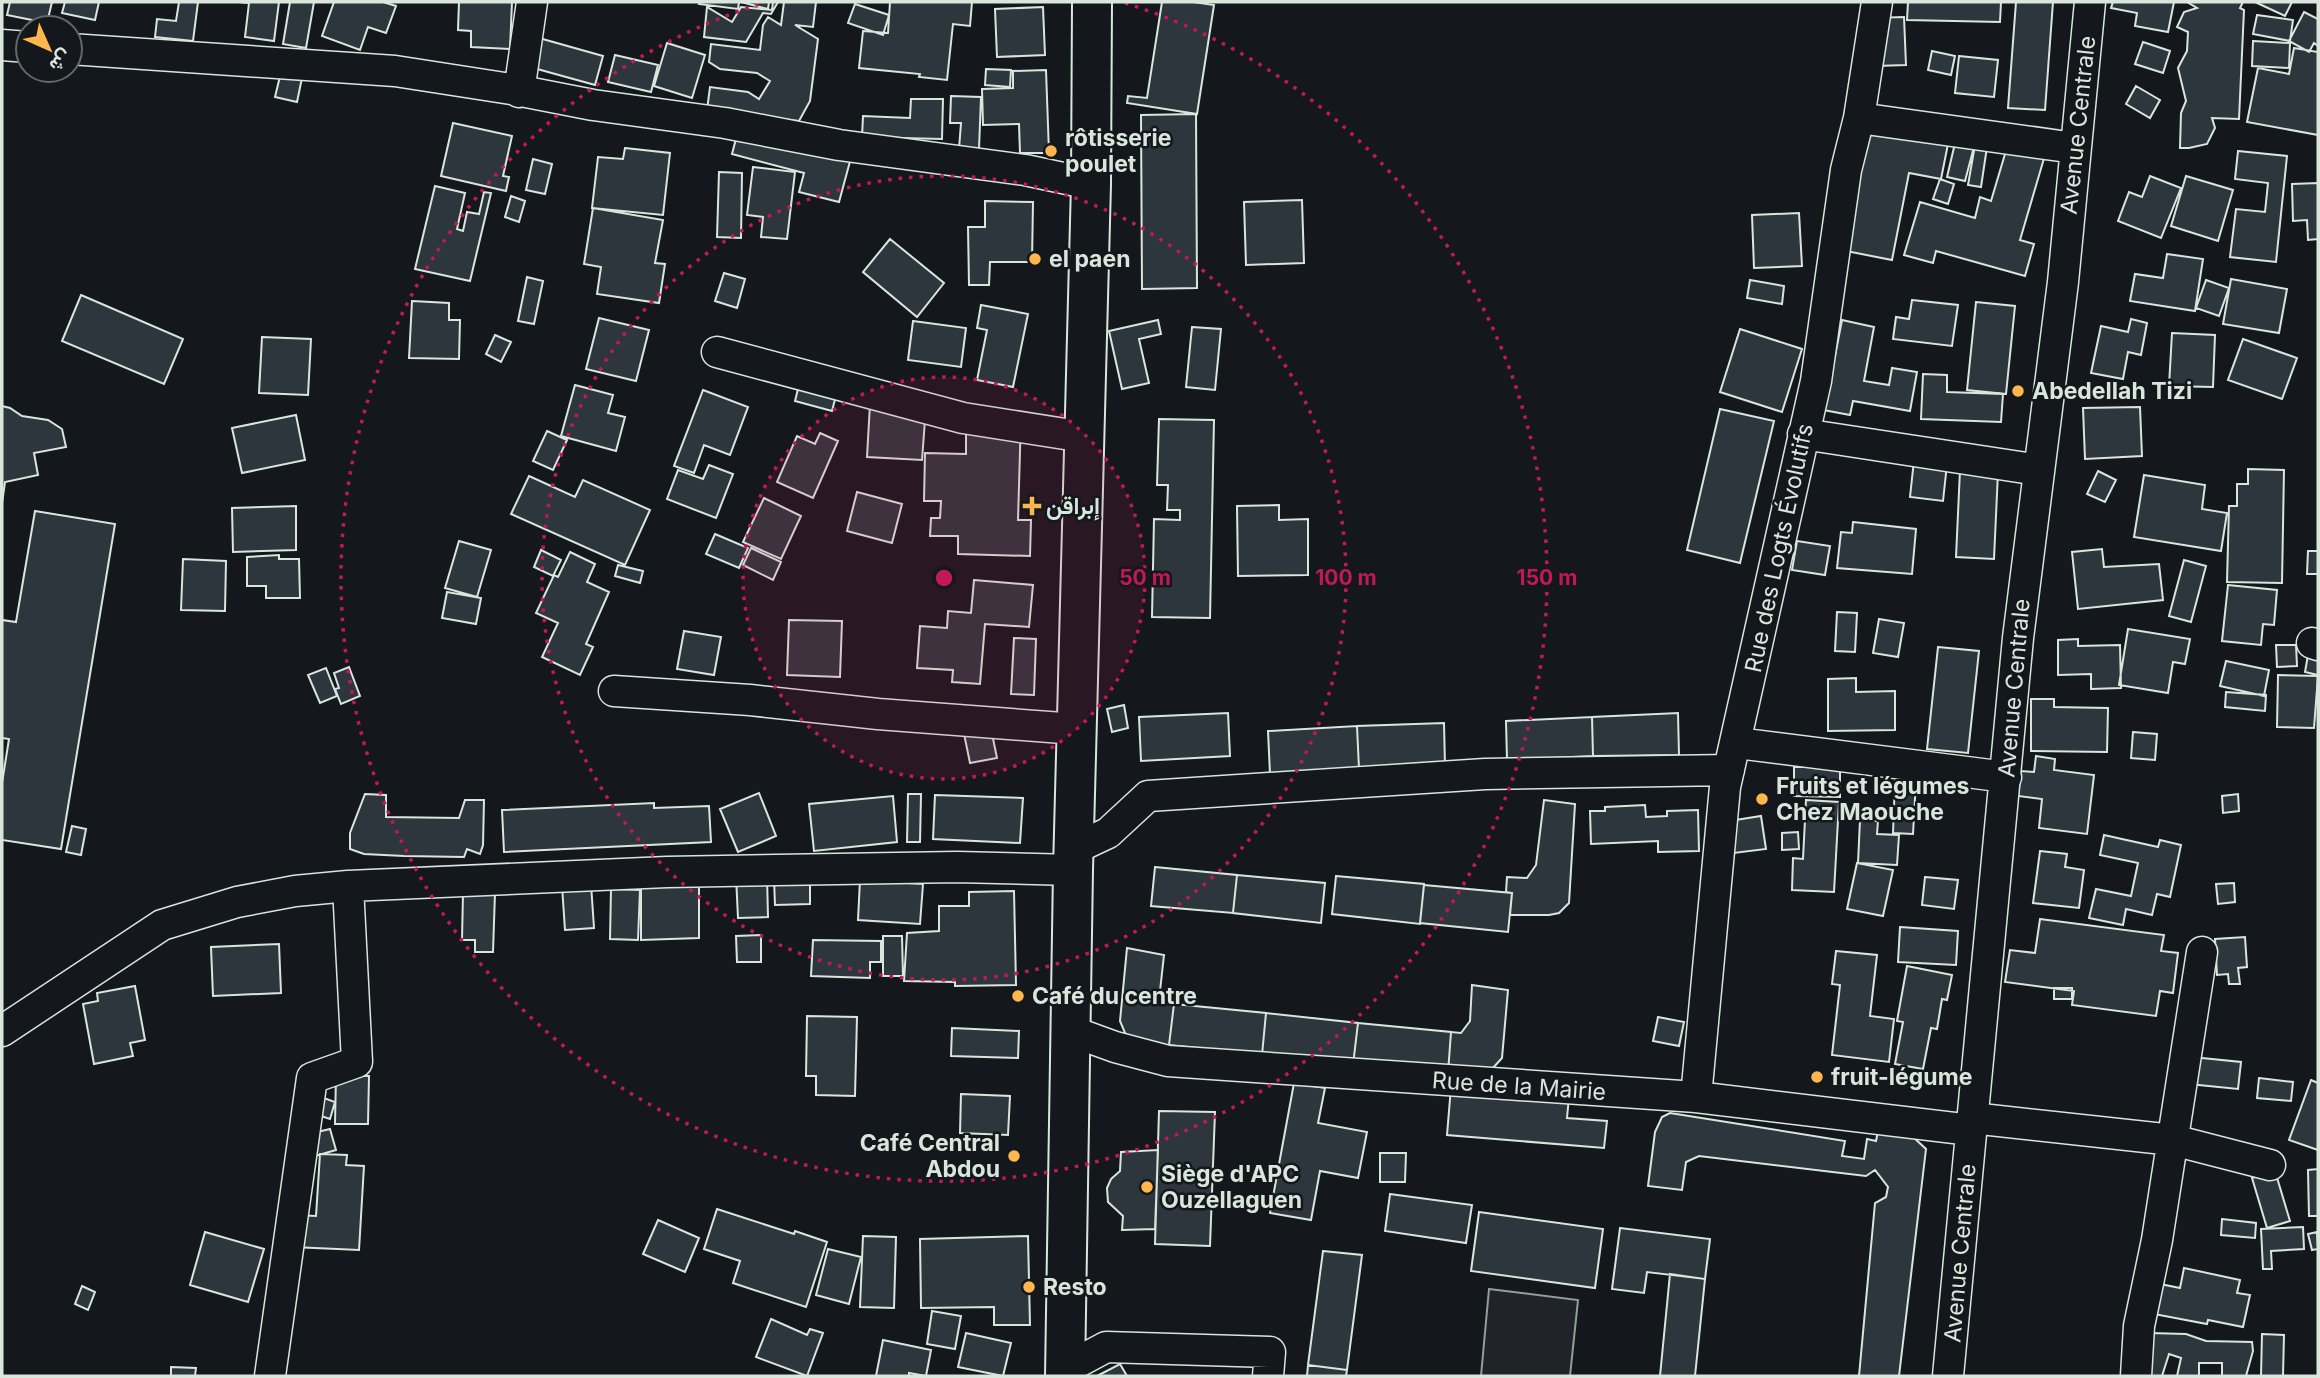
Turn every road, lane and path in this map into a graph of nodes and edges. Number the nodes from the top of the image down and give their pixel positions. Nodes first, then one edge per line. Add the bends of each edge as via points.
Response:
1 (532, 2) edge
2 (1092, 2) edge
3 (1877, 2) edge
4 (2090, 2) edge
5 (84, 50) edge
6 (519, 92) junction
7 (1859, 118) junction
8 (2075, 148) junction
9 (1091, 184) junction
10 (717, 352) dead end
11 (1803, 434) junction
12 (1084, 437) junction
13 (2039, 470) junction
14 (614, 691) dead end
15 (1076, 729) junction
16 (1733, 757) junction
17 (2006, 777) junction
18 (1073, 860) junction
19 (348, 886) junction
20 (2202, 952) dead end
21 (2, 1031) edge
22 (1071, 1031) junction
23 (1696, 1097) junction
24 (1972, 1124) junction
25 (2173, 1140) junction
26 (2270, 1165) dead end
27 (1065, 1373) edge
28 (270, 1376) edge
29 (1268, 1376) edge
30 (1948, 1376) edge
31 (2136, 1376) edge

1 - 6 street
2 - 9 main road
3 - 7 street, Rue des Logts Évolutifs
4 - 8 street, Avenue Centrale
5 - 6 street via 395,71
6 - 9 street
7 - 8 street
7 - 11 street, Rue des Logts Évolutifs via 1846,170 1816,381
8 - 13 street, Avenue Centrale
9 - 12 main road
10 - 12 street via 963,418
11 - 13 street
11 - 16 street, Rue des Logts Évolutifs
12 - 15 main road
13 - 17 street, Avenue Centrale
14 - 15 street
15 - 18 main road
16 - 17 street
16 - 18 street via 1149,796
16 - 23 street, Rue des Logts Évolutifs via 1724,800
17 - 24 street, Avenue Centrale
18 - 19 street
18 - 22 main road
19 - 21 street via 237,902 162,925
19 - 28 street via 356,1062 312,1078
20 - 25 street
22 - 23 street, Rue de la Mairie via 1168,1061
22 - 27 main road
23 - 24 street, Rue de la Mairie
24 - 25 street, Rue de la Mairie
24 - 30 street, Avenue Centrale
25 - 26 street, Rue de la Mairie
25 - 31 street via 2139,1326
27 - 29 street via 1106,1347 1270,1352

